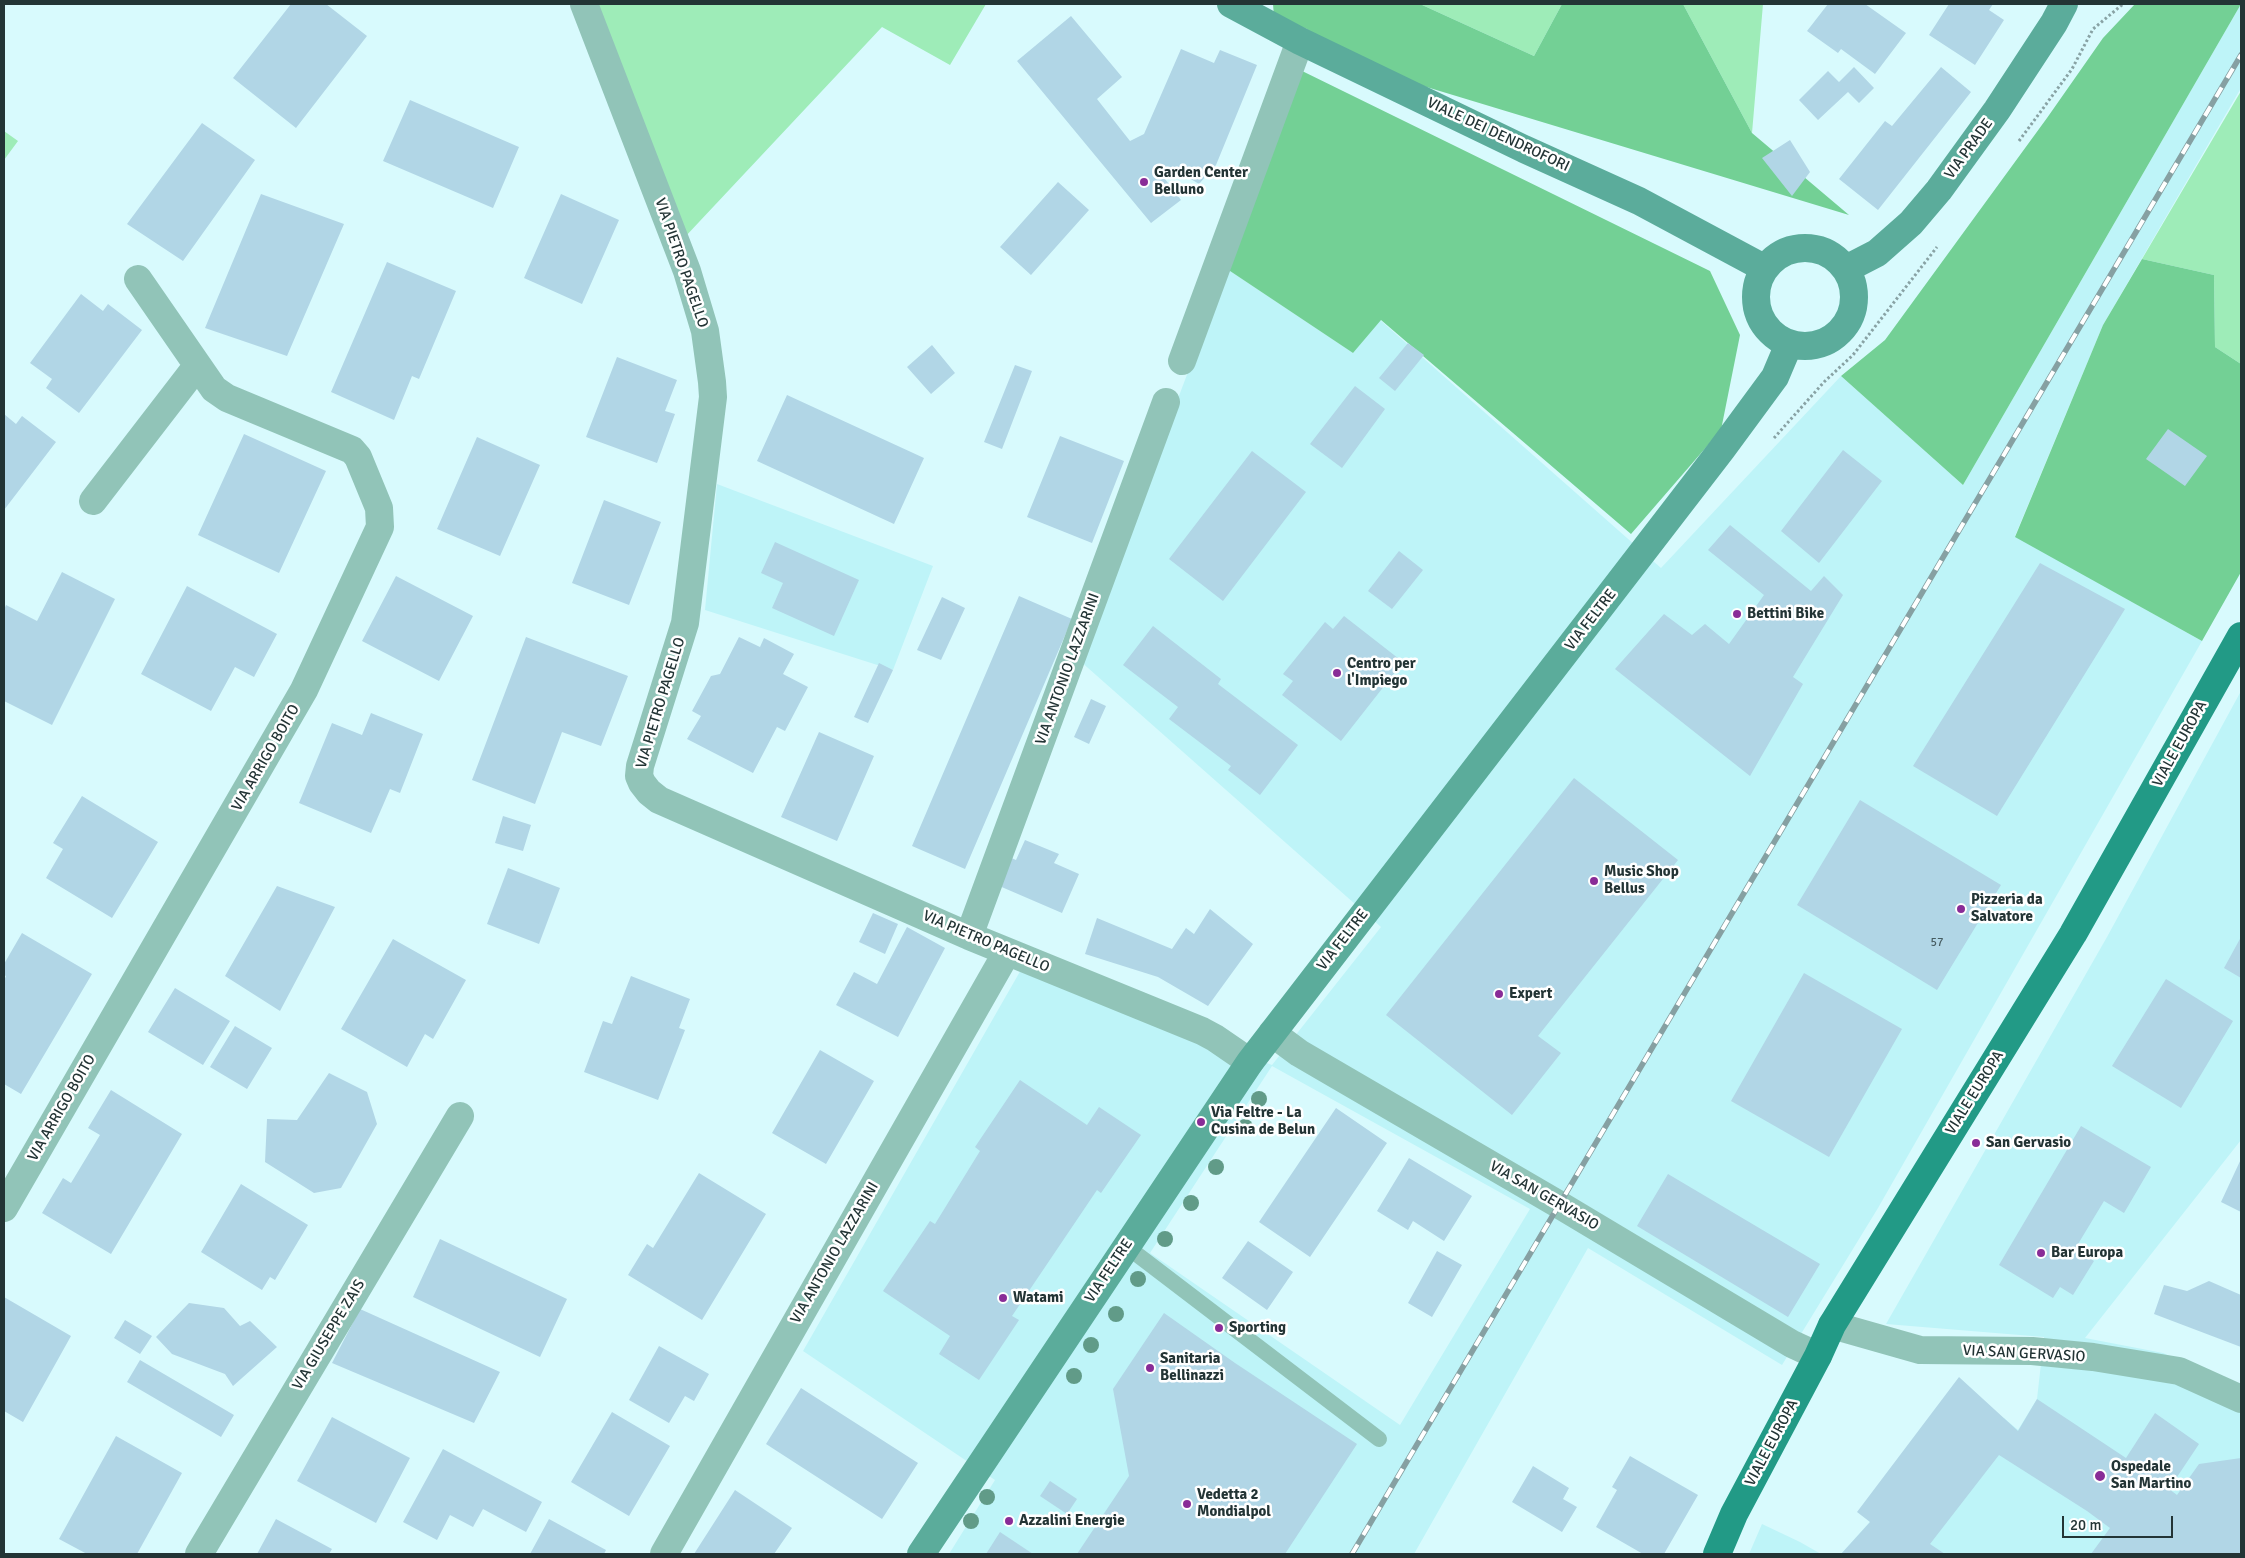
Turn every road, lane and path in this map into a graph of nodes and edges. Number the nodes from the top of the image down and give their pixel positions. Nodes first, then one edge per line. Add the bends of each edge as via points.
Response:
1 (584, 4) edge
2 (1231, 4) edge
3 (2064, 4) edge
4 (1300, 40) junction
5 (1764, 268) junction
6 (1846, 269) junction
7 (138, 279) dead end
8 (1788, 344) junction
9 (1182, 360) dead end
10 (197, 366) junction
11 (1166, 402) dead end
12 (93, 501) dead end
13 (2241, 636) edge
14 (969, 936) junction
15 (1007, 952) junction
16 (1272, 1033) junction
17 (1250, 1062) junction
18 (460, 1116) dead end
19 (4, 1208) edge
20 (1126, 1246) junction
21 (1832, 1325) junction
22 (1818, 1356) junction
23 (2241, 1399) edge
24 (1379, 1439) dead end
25 (199, 1554) edge
26 (664, 1554) edge
27 (921, 1554) edge
28 (1717, 1554) edge

1 - 14 street, VIA PIETRO PAGELLO via 687,271 705,330 712,382 713,397 685,623 639,776 648,792 659,800
2 - 4 main road, VIALE DEI DENDROFORI
3 - 6 main road, VIA PRADE via 1997,110 1939,190 1877,253
4 - 5 main road, VIALE DEI DENDROFORI via 1639,201
4 - 9 street
5 - 6 main road via 1778,255 1796,248 1815,248 1833,255
5 - 8 main road via 1756,290 1758,312 1770,332
6 - 8 main road via 1853,283 1855,298 1844,327 1833,338 1819,344
7 - 10 street, VIA ARRIGO BOITO
8 - 16 main road, VIA FELTRE via 1775,377 1722,449
10 - 12 street
10 - 19 street, VIA ARRIGO BOITO via 214,389 228,398 352,450 358,457 378,508 380,527 304,690
11 - 14 street, VIA ANTONIO LAZZARINI
13 - 21 main road, VIALE EUROPA via 2074,934
14 - 15 street, VIA PIETRO PAGELLO
15 - 17 street, VIA PIETRO PAGELLO via 1202,1031
15 - 26 street, VIA ANTONIO LAZZARINI
16 - 17 main road, VIA FELTRE
16 - 22 street, VIA SAN GERVASIO via 1299,1053 1792,1344
17 - 20 main road, VIA FELTRE
18 - 25 street, VIA GIUSEPPE ZAIS
20 - 24 lane
20 - 27 main road, VIA FELTRE
21 - 22 main road, VIALE EUROPA
21 - 23 street, VIA SAN GERVASIO via 1920,1350 2032,1351 2180,1371
22 - 28 main road, VIALE EUROPA via 1734,1514

